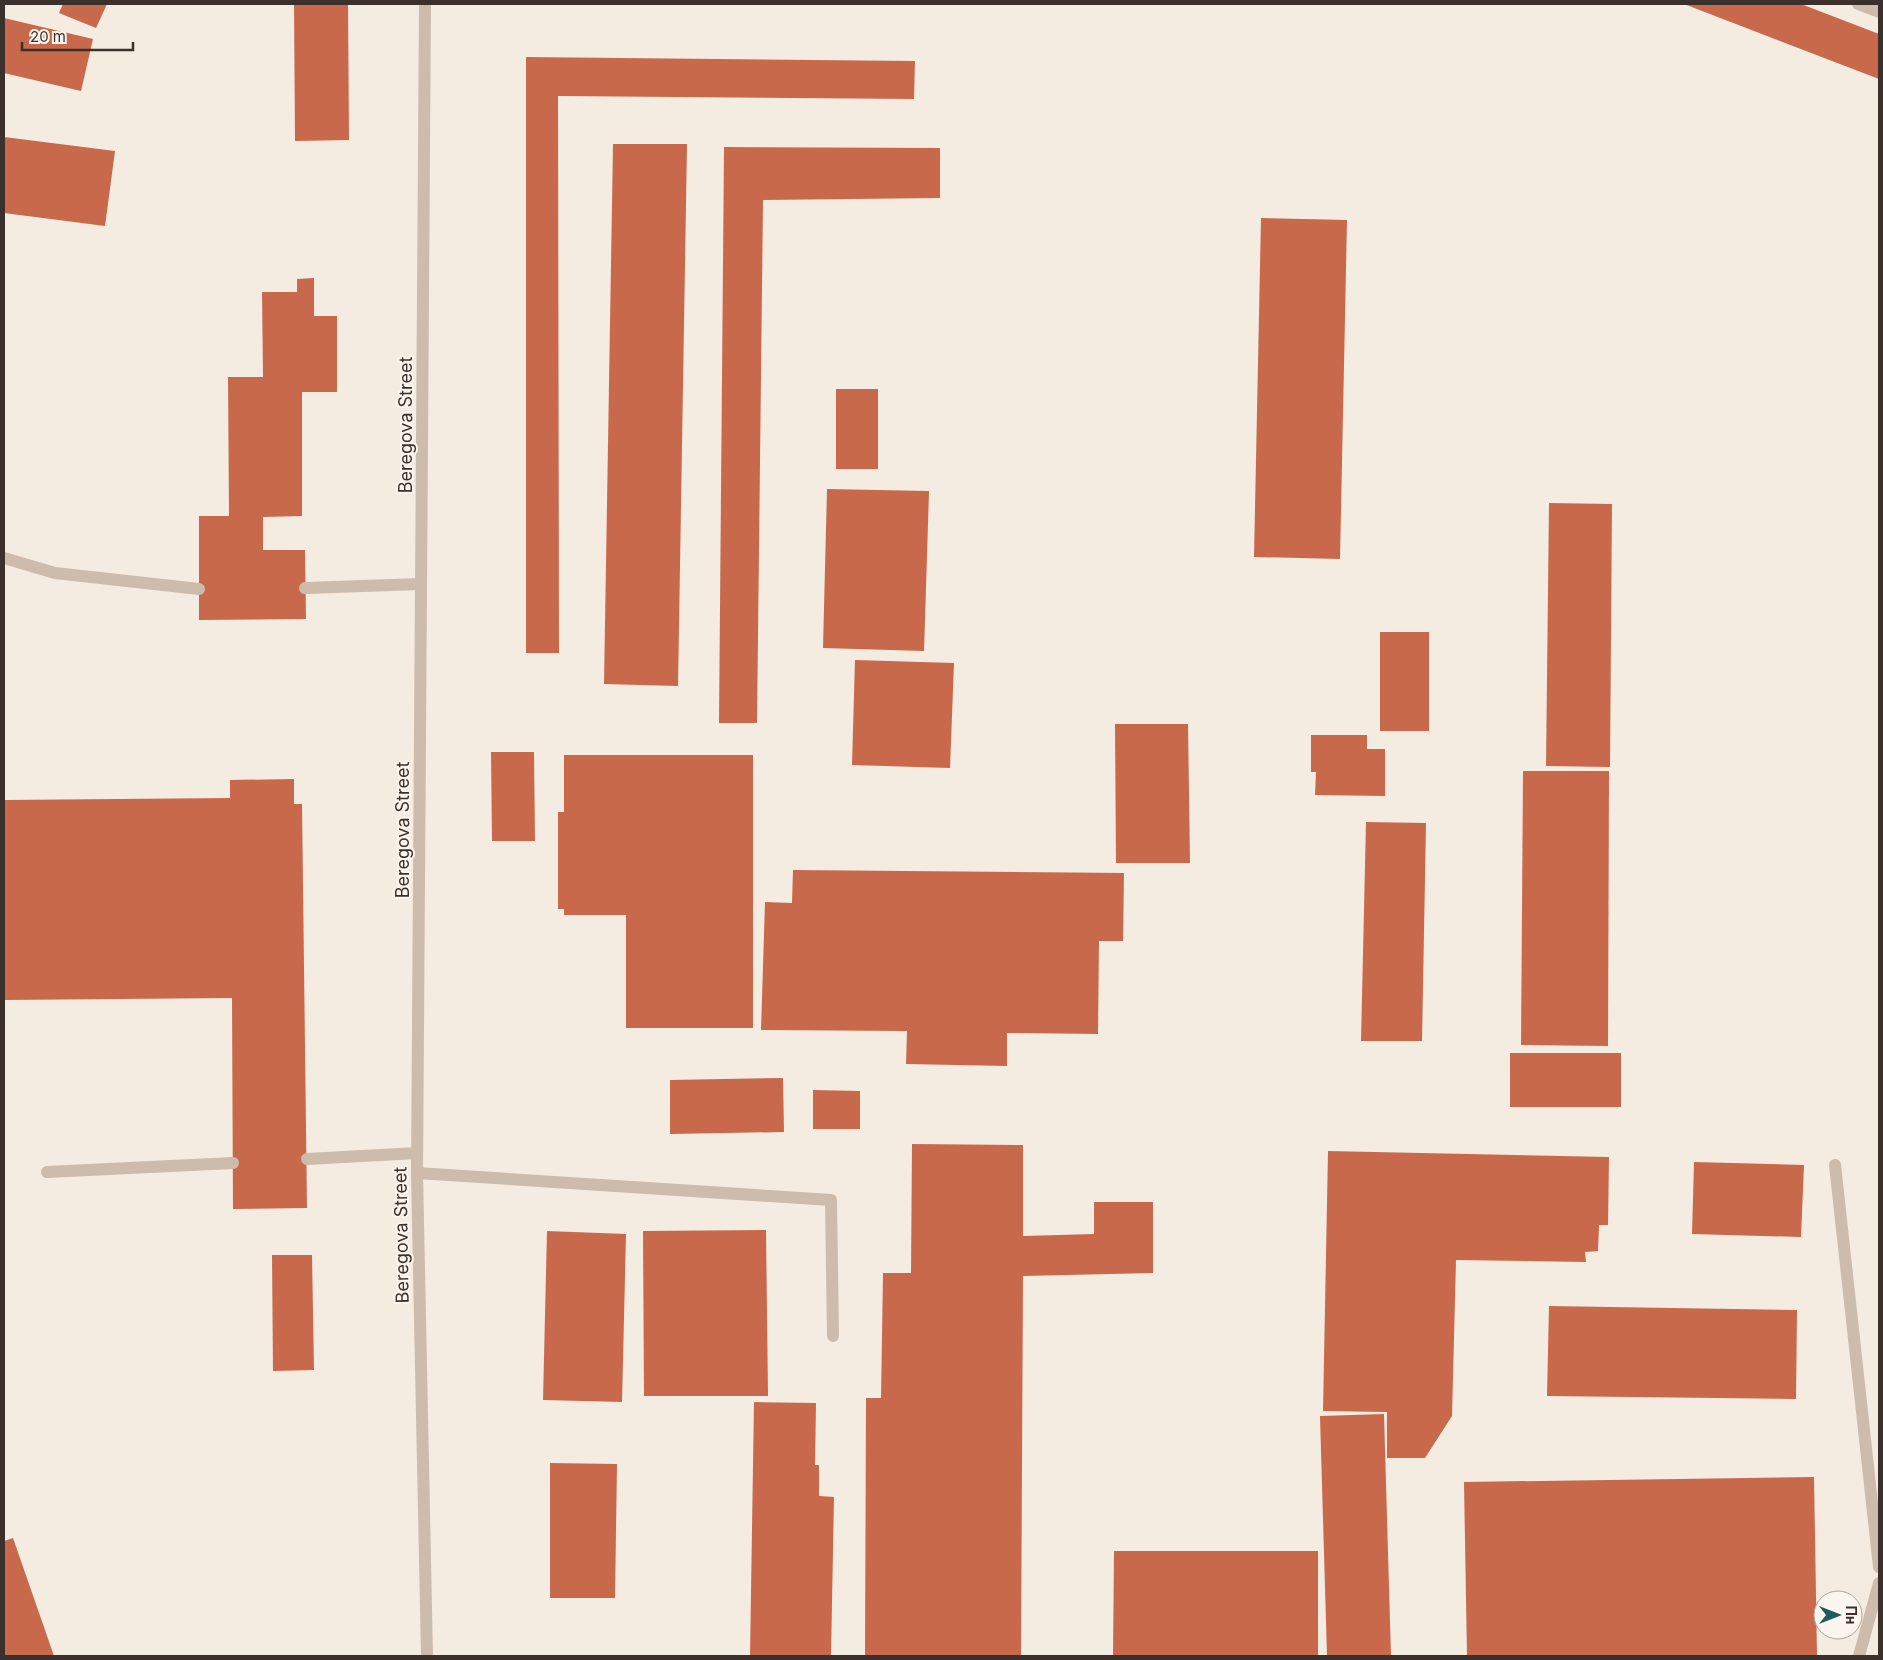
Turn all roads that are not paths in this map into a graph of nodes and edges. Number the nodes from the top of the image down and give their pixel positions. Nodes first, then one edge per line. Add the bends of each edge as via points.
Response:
1 (425, 4) edge
2 (1858, 4) edge
3 (1879, 12) edge
4 (4, 558) edge
5 (421, 584) junction
6 (305, 588) dead end
7 (199, 589) dead end
8 (417, 1153) junction
9 (306, 1159) dead end
10 (233, 1163) dead end
11 (1835, 1165) dead end
12 (47, 1172) dead end
13 (417, 1173) junction
14 (833, 1336) dead end
15 (1879, 1567) edge
16 (1879, 1582) edge
17 (427, 1656) edge
18 (1859, 1656) edge

1 - 5 street, Beregova Street
2 - 3 street
4 - 7 street via 55,573
5 - 6 street
5 - 8 street, Beregova Street
8 - 9 street
8 - 13 street, Beregova Street
10 - 12 street
11 - 15 street
13 - 14 street via 831,1200
13 - 17 street, Beregova Street
16 - 18 street

